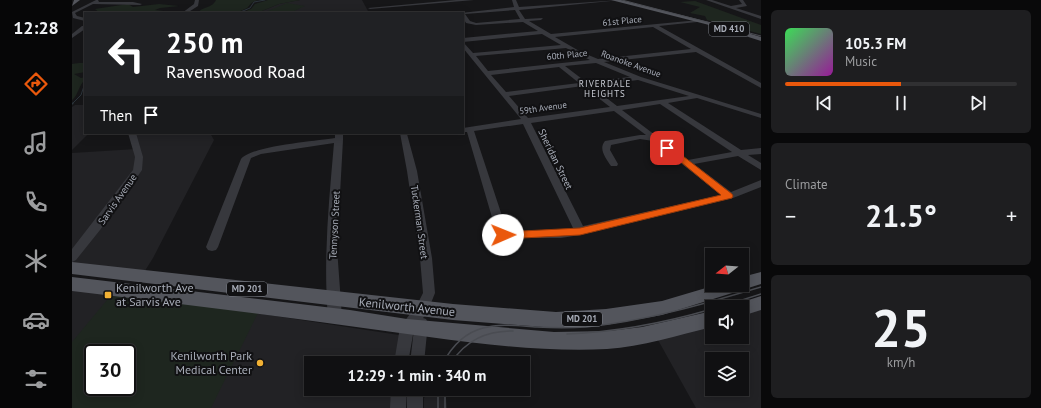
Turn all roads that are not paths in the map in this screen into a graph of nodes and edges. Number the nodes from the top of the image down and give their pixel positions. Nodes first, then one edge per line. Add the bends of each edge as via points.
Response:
1 (77, 0) edge
2 (101, 0) edge
3 (197, 0) edge
4 (408, 0) edge
5 (472, 0) edge
6 (514, 0) edge
7 (614, 0) edge
8 (708, 0) edge
9 (741, 0) edge
10 (448, 1) edge
11 (622, 1) edge
12 (92, 3) junction
13 (72, 4) edge
14 (140, 4) dead end
15 (411, 4) junction
16 (453, 5) dead end
17 (731, 7) junction
18 (457, 9) dead end
19 (517, 9) junction
20 (186, 12) edge
21 (373, 12) edge
22 (460, 12) edge
23 (464, 14) edge
24 (464, 17) edge
25 (761, 18) edge
26 (541, 19) dead end
27 (752, 19) dead end
28 (84, 20) edge
29 (523, 20) junction
30 (697, 21) junction
31 (655, 26) junction
32 (84, 28) dead end
33 (543, 32) junction
34 (73, 34) edge
35 (549, 36) junction
36 (464, 40) edge
37 (761, 40) edge
38 (464, 45) edge
39 (566, 46) junction
40 (697, 50) junction
41 (472, 55) junction
42 (596, 61) junction
43 (560, 65) junction
44 (488, 73) junction
45 (640, 78) junction
46 (586, 85) junction
47 (761, 86) edge
48 (505, 94) junction
49 (696, 96) junction
50 (662, 102) junction
51 (616, 108) junction
52 (761, 116) edge
53 (526, 121) junction
54 (467, 130) edge
55 (132, 134) edge
56 (403, 134) dead end
57 (339, 136) edge
58 (657, 140) junction
59 (761, 151) edge
60 (739, 153) junction
61 (687, 163) junction
62 (614, 164) dead end
63 (761, 167) edge
64 (761, 183) edge
65 (729, 196) junction
66 (580, 231) junction
67 (503, 235) junction
68 (487, 236) dead end
69 (212, 247) dead end
70 (72, 257) edge
71 (72, 268) edge
72 (761, 278) edge
73 (749, 282) edge
74 (72, 284) edge
75 (716, 292) edge
76 (333, 299) junction
77 (761, 303) edge
78 (749, 307) edge
79 (422, 309) junction
80 (336, 317) junction
81 (705, 321) edge
82 (414, 328) junction
83 (404, 356) edge
84 (416, 356) edge
85 (399, 396) edge
86 (415, 396) edge
87 (398, 408) edge
88 (415, 408) edge

1 - 13 main road
2 - 12 street
3 - 20 street via 196,5
4 - 15 street
5 - 10 street
6 - 19 street
7 - 11 main road, MD 410
7 - 19 street
8 - 17 street
9 - 17 street via 745,5
10 - 15 street
10 - 16 street
11 - 30 main road, MD 410
12 - 14 street
12 - 28 street via 74,13 75,17
15 - 21 street via 369,6
17 - 25 street
18 - 22 street
19 - 23 street
19 - 29 street
24 - 29 street via 469,23 482,24
25 - 27 street
26 - 29 street
29 - 33 street, Roanoke Avenue
30 - 31 street, 61st Place
30 - 37 main road, MD 410
31 - 35 street, 61st Place
31 - 40 street
32 - 34 street
33 - 35 street, Roanoke Avenue
33 - 36 street
35 - 39 street, Roanoke Avenue
38 - 41 street, Sheridan Street
39 - 41 street
39 - 42 street, Roanoke Avenue
40 - 42 street, 60th Place
40 - 47 street
41 - 44 street, Sheridan Street
42 - 43 street, 60th Place
42 - 45 street, Roanoke Avenue
43 - 44 street, 60th Place
43 - 46 street
44 - 48 street, Sheridan Street
45 - 46 street
45 - 49 street, Roanoke Avenue
46 - 48 street
46 - 51 street
48 - 53 street, Sheridan Street
49 - 50 street, 59th Avenue
49 - 52 street, Roanoke Avenue
50 - 51 street, 59th Avenue
50 - 60 street
51 - 53 street, 59th Avenue
51 - 58 street
53 - 54 street, 59th Avenue
53 - 66 street, Sheridan Street
54 - 67 street
55 - 70 street, Sarvis Avenue via 139,157 137,170
56 - 79 street, Tuckerman Street via 412,171 426,258 429,293
57 - 69 street via 248,156
57 - 76 street, Tennyson Street via 332,261
58 - 61 street
58 - 62 street via 644,136 608,143 606,150
59 - 60 street
60 - 61 street
60 - 63 street
61 - 65 street
64 - 65 street
65 - 66 street
66 - 67 street
67 - 68 street
71 - 76 main road, Kenilworth Avenue / MD 201
72 - 73 main road
74 - 80 main road, Kenilworth Avenue / MD 201
75 - 79 main road, Kenilworth Avenue / MD 201 via 662,308 592,319 543,319
76 - 79 main road, Kenilworth Avenue / MD 201
76 - 80 street, Tennyson Street
77 - 78 main road
79 - 82 street, Tuckerman Street
80 - 82 main road, Kenilworth Avenue / MD 201
81 - 82 main road, Kenilworth Avenue / MD 201 via 642,336 572,341 509,338
82 - 83 street
82 - 84 street
85 - 87 street
86 - 88 street

